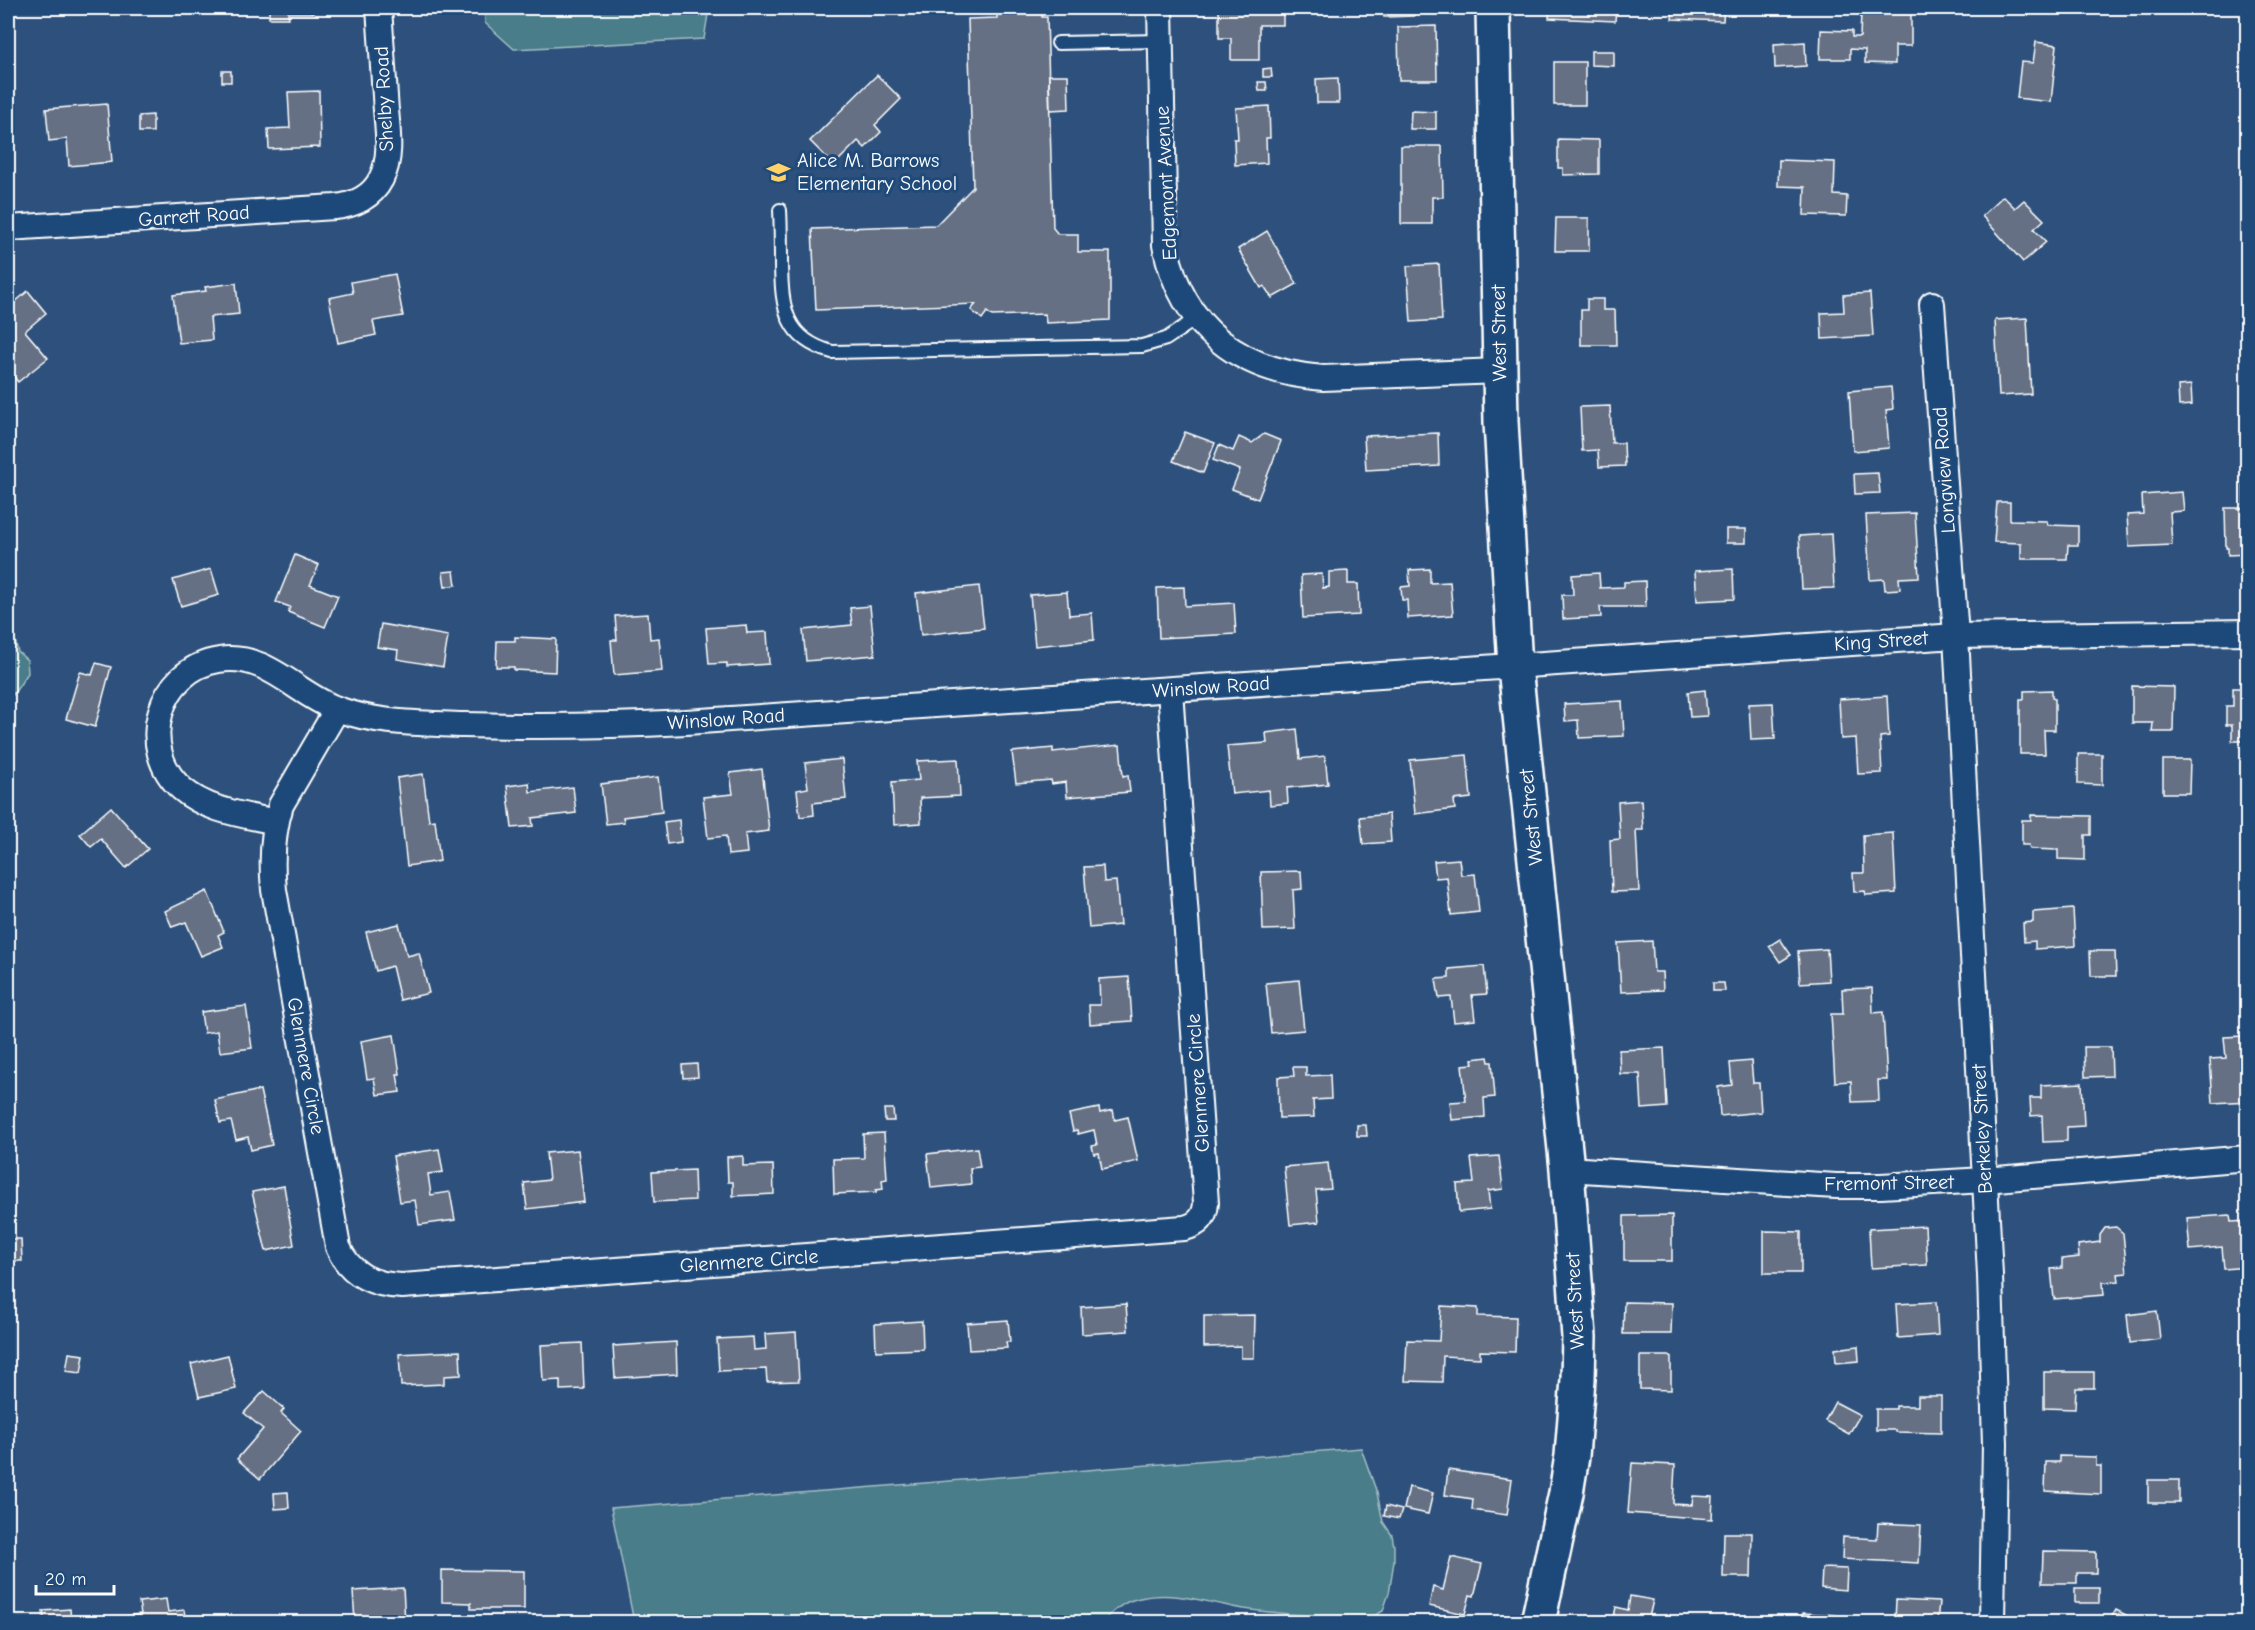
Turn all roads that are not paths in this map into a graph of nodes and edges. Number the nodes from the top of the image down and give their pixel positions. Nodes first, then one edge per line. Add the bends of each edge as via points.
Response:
1 (379, 8) edge
2 (1160, 8) edge
3 (1493, 8) edge
4 (1161, 41) junction
5 (1058, 43) dead end
6 (376, 188) joint
7 (780, 210) dead end
8 (8, 228) edge
9 (1932, 304) dead end
10 (1197, 318) junction
11 (1499, 371) junction
12 (2247, 632) edge
13 (1956, 636) junction
14 (1515, 668) junction
15 (1170, 690) junction
16 (338, 709) junction
17 (276, 822) junction
18 (2247, 1158) edge
19 (1567, 1168) junction
20 (1985, 1180) junction
21 (1538, 1623) edge
22 (1992, 1623) edge

1 - 6 street, Shelby Road via 388,153
2 - 4 street, Edgemont Avenue
3 - 11 main road, West Street
4 - 5 lane
4 - 10 street, Edgemont Avenue via 1165,245 1177,286
6 - 8 street, Garrett Road via 362,200 345,206
7 - 10 lane via 782,294 787,317 810,344 832,352 1132,347 1166,339
9 - 13 street, Longview Road
10 - 11 street, Edgemont Avenue via 1241,357 1302,376
11 - 14 main road, West Street
12 - 13 street, King Street
13 - 14 street, King Street
13 - 20 street, Berkeley Street
14 - 15 street, Winslow Road
14 - 19 main road, West Street
15 - 16 street, Winslow Road via 641,724 406,723
15 - 17 street, Glenmere Circle via 1206,1203 1200,1220 1184,1228 402,1286 366,1279 342,1255 335,1230 274,890 271,863
16 - 17 street, Glenmere Circle via 289,790
16 - 17 street, Winslow Road via 271,669 231,658 195,668 182,677 164,701 156,732 158,751 174,781 199,801
18 - 20 street, Fremont Street
19 - 20 street, Fremont Street via 1836,1186
19 - 21 main road, West Street via 1578,1378 1566,1493
20 - 22 street, Berkeley Street via 1995,1422

